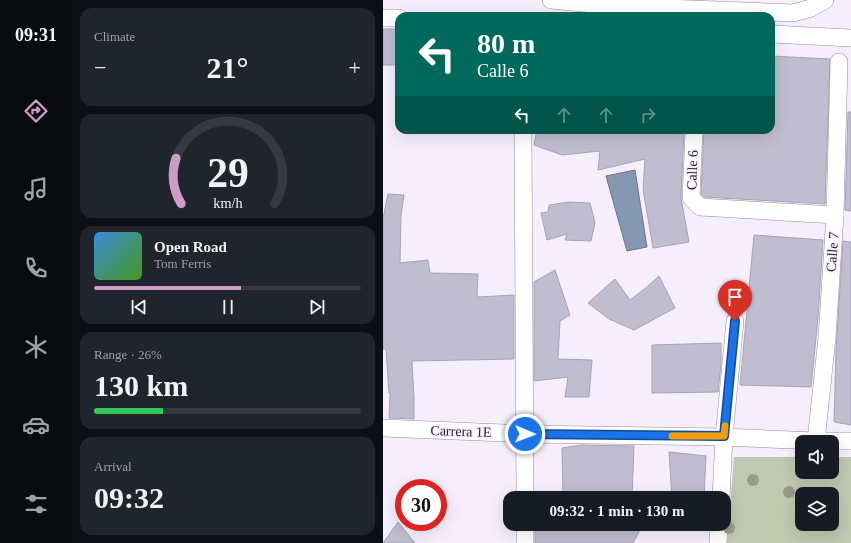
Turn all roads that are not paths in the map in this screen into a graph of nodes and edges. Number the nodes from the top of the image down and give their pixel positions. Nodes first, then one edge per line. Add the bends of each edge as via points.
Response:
1 (551, 0) edge
2 (825, 0) edge
3 (618, 3) edge
4 (383, 18) edge
5 (395, 18) edge
6 (775, 34) edge
7 (851, 38) edge
8 (839, 62) dead end
9 (523, 134) edge
10 (694, 134) edge
11 (835, 215) junction
12 (735, 321) dead end
13 (383, 428) edge
14 (525, 434) junction
15 (817, 435) edge
16 (724, 436) junction
17 (795, 440) edge
18 (839, 441) edge
19 (851, 441) edge
20 (525, 491) edge
21 (721, 491) edge
22 (525, 531) edge
23 (719, 531) edge
24 (525, 543) edge
25 (718, 543) edge

1 - 3 street
2 - 3 street via 811,8 793,13
4 - 5 street
6 - 7 street
8 - 11 street, Calle 7
9 - 14 street
10 - 11 street, Calle 6 via 691,198 700,207
11 - 15 street, Calle 7 via 827,338
12 - 16 street
13 - 14 street, Carrera 1E
14 - 16 street, Carrera 1E
14 - 20 street
16 - 17 street, Carrera 1E
16 - 21 street
18 - 19 street, Carrera 1E
22 - 24 street
23 - 25 street

